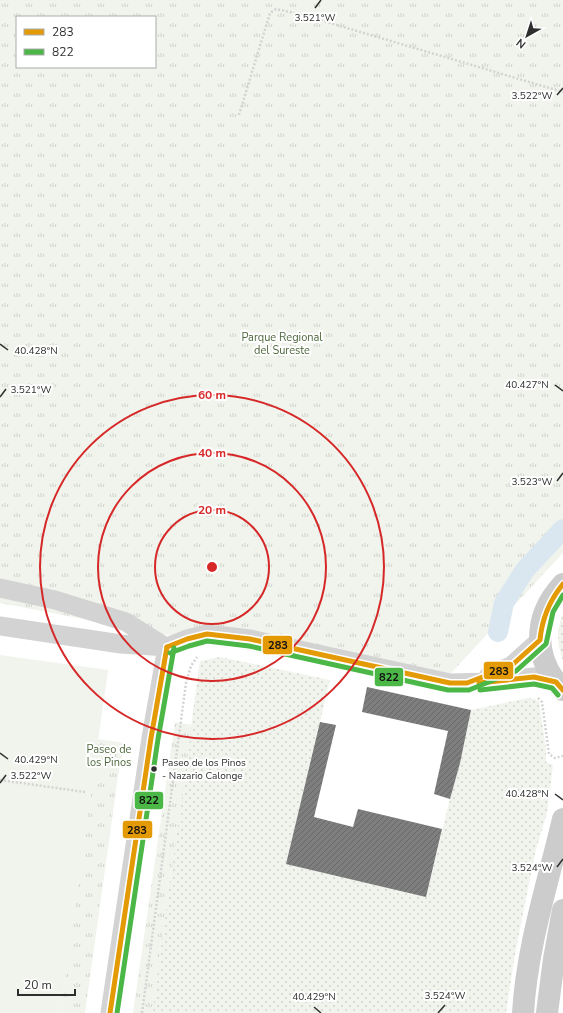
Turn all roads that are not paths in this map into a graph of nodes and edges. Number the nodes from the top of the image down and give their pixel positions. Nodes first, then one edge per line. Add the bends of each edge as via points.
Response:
1 (563, 584) edge
2 (0, 588) edge
3 (0, 626) edge
4 (540, 640) junction
5 (167, 647) junction
6 (467, 683) junction
7 (560, 690) edge
8 (563, 819) edge
9 (563, 910) edge
10 (110, 1013) edge
11 (524, 1013) edge
12 (547, 1013) edge

1 - 4 main road via 552,596 545,610
2 - 5 street via 55,600 126,622
3 - 5 street via 121,644
4 - 6 street via 511,666
4 - 7 main road via 542,655
5 - 6 street via 186,638 207,634 250,639 450,683
5 - 10 street
6 - 7 street via 534,677
8 - 11 main road via 540,905 524,995
9 - 12 main road

